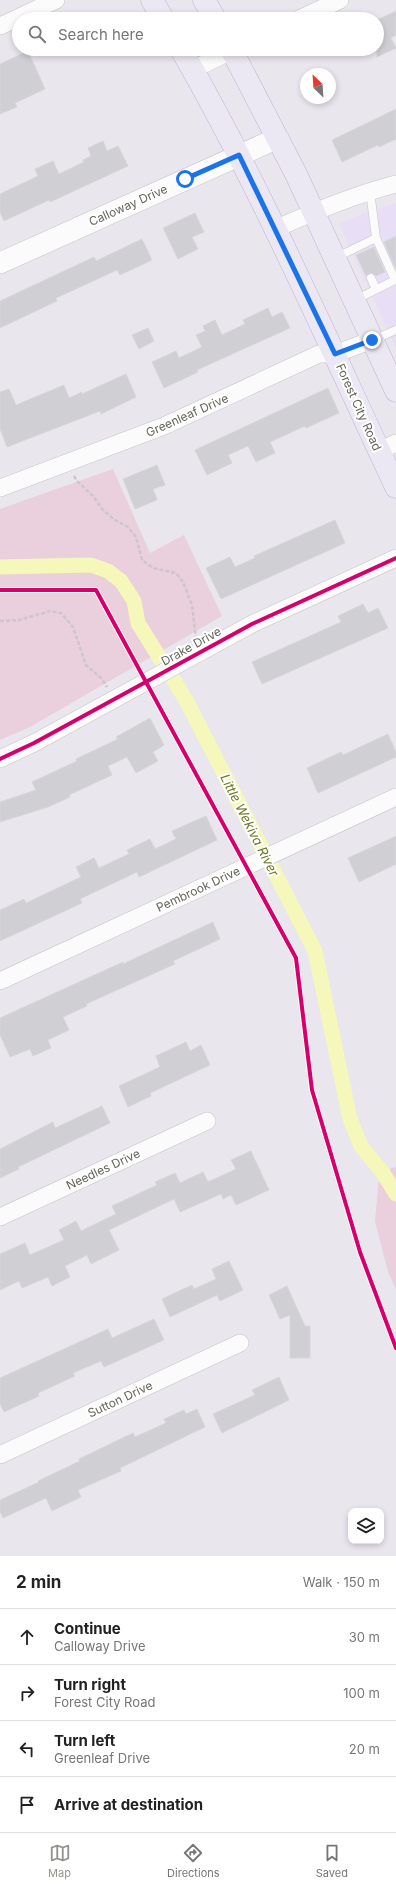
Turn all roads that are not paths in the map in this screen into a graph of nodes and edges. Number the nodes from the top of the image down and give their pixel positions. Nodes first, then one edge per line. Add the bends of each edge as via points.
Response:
1 (56, 0) edge
2 (152, 0) edge
3 (204, 0) edge
4 (340, 0) edge
5 (30, 12) edge
6 (159, 12) edge
7 (211, 12) edge
8 (314, 12) edge
9 (12, 20) edge
10 (0, 26) edge
11 (184, 56) edge
12 (221, 56) edge
13 (236, 56) edge
14 (192, 70) junction
15 (278, 138) junction
16 (239, 155) junction
17 (396, 184) edge
18 (370, 191) junction
19 (313, 212) junction
20 (275, 229) junction
21 (376, 238) junction
22 (334, 258) junction
23 (0, 263) edge
24 (371, 278) dead end
25 (376, 289) junction
26 (354, 300) junction
27 (396, 330) edge
28 (372, 340) junction
29 (335, 354) junction
30 (396, 390) edge
31 (388, 447) edge
32 (396, 487) edge
33 (0, 488) edge
34 (396, 558) edge
35 (0, 759) edge
36 (396, 797) edge
37 (0, 981) edge
38 (207, 1121) dead end
39 (0, 1217) edge
40 (240, 1343) dead end
41 (0, 1455) edge

1 - 5 street
2 - 6 main road
3 - 7 main road
4 - 8 street
9 - 10 street
11 - 14 main road, Forest City Road
12 - 14 street
13 - 15 main road
14 - 16 main road, Forest City Road
15 - 16 street, Calloway Drive
15 - 19 main road
16 - 20 main road, Forest City Road
16 - 23 street, Calloway Drive
17 - 18 street
18 - 19 street
18 - 21 lane
19 - 20 street
19 - 22 main road
20 - 29 main road, Forest City Road
21 - 22 lane via 358,251
21 - 25 lane via 395,280
22 - 26 main road
24 - 25 lane
25 - 26 lane
26 - 28 main road
27 - 28 lane
28 - 29 street, Greenleaf Drive
28 - 30 main road
29 - 31 main road, Forest City Road
29 - 33 street, Greenleaf Drive via 319,354 164,426
31 - 32 main road, Forest City Road
34 - 35 street, Drake Drive via 252,624 34,744
36 - 37 street, Pembrook Drive
38 - 39 street, Needles Drive
40 - 41 street, Sutton Drive

